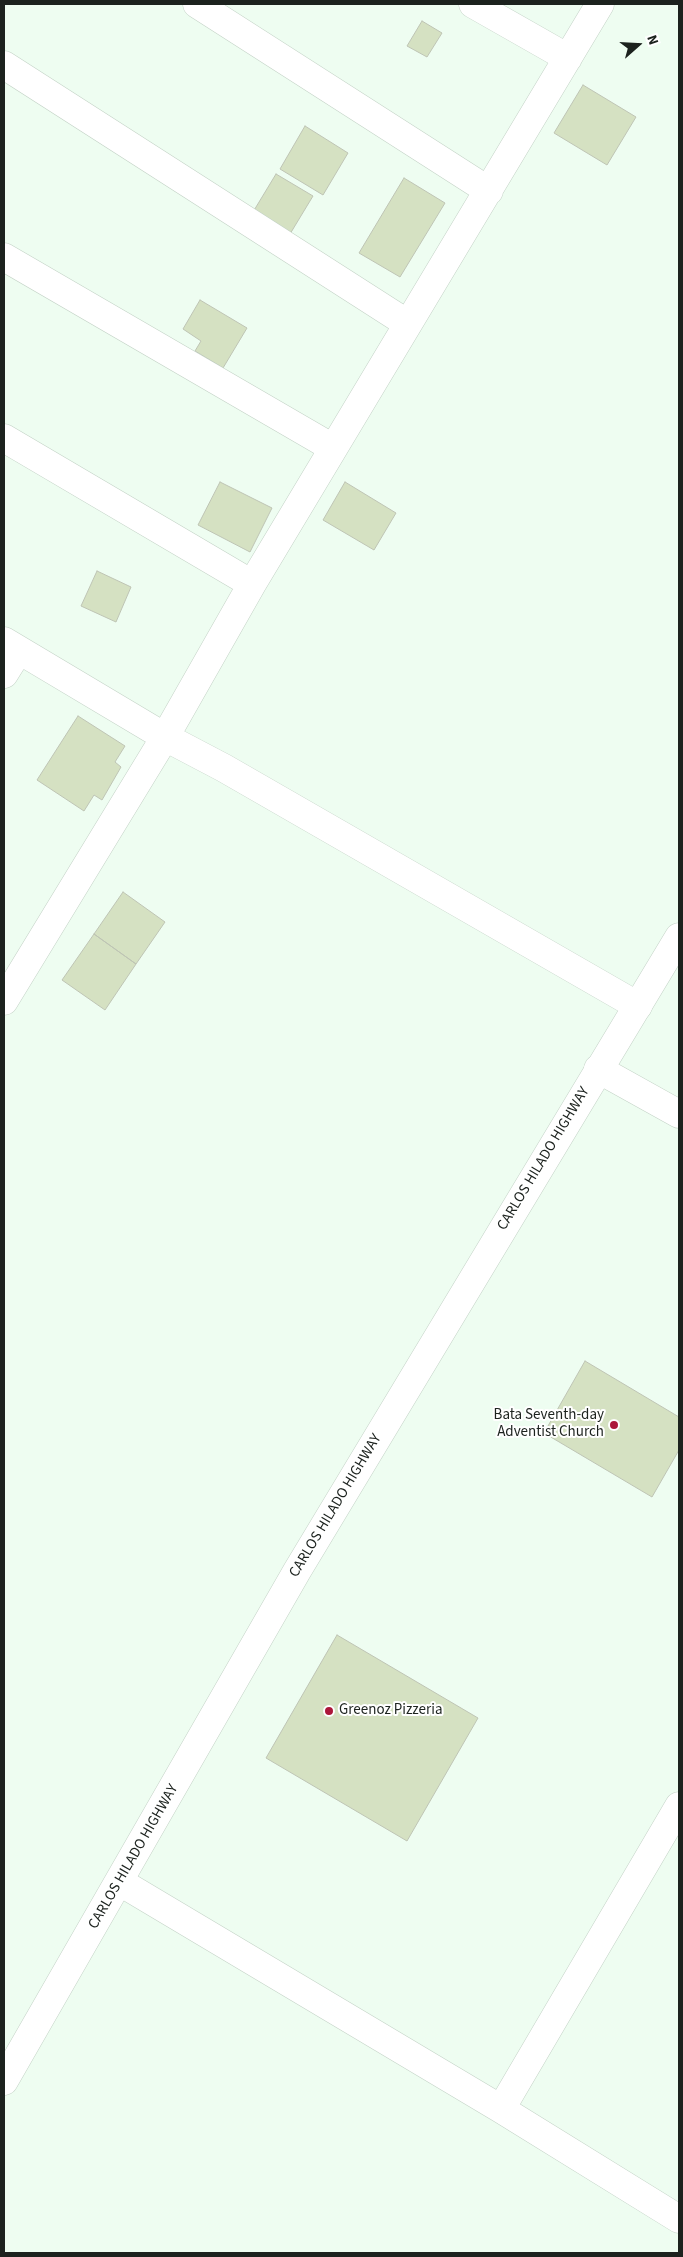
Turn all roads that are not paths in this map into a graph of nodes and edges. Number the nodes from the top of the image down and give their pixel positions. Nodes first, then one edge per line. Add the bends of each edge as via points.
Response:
1 (197, 4) edge
2 (473, 4) edge
3 (600, 4) edge
4 (568, 58) junction
5 (4, 65) edge
6 (489, 191) junction
7 (4, 257) edge
8 (408, 324) junction
9 (4, 438) edge
10 (333, 448) junction
11 (252, 584) junction
12 (11, 645) edge
13 (4, 674) edge
14 (165, 737) junction
15 (679, 937) edge
16 (4, 1002) edge
17 (638, 1006) junction
18 (598, 1069) junction
19 (679, 1114) edge
20 (679, 1806) edge
21 (120, 1882) junction
22 (4, 2081) edge
23 (501, 2109) junction
24 (679, 2219) edge

1 - 6 street
2 - 4 street
3 - 4 street
4 - 6 street
5 - 8 street
6 - 8 street
7 - 10 street
8 - 10 street
9 - 11 street
10 - 11 street
11 - 14 street
12 - 13 street
12 - 14 street
14 - 16 street
14 - 17 street
15 - 17 street, CARLOS HILADO HIGHWAY
17 - 18 street, CARLOS HILADO HIGHWAY
18 - 19 street
18 - 21 street, CARLOS HILADO HIGHWAY via 297,1571
20 - 23 street
21 - 22 street, CARLOS HILADO HIGHWAY
21 - 23 street
23 - 24 street

